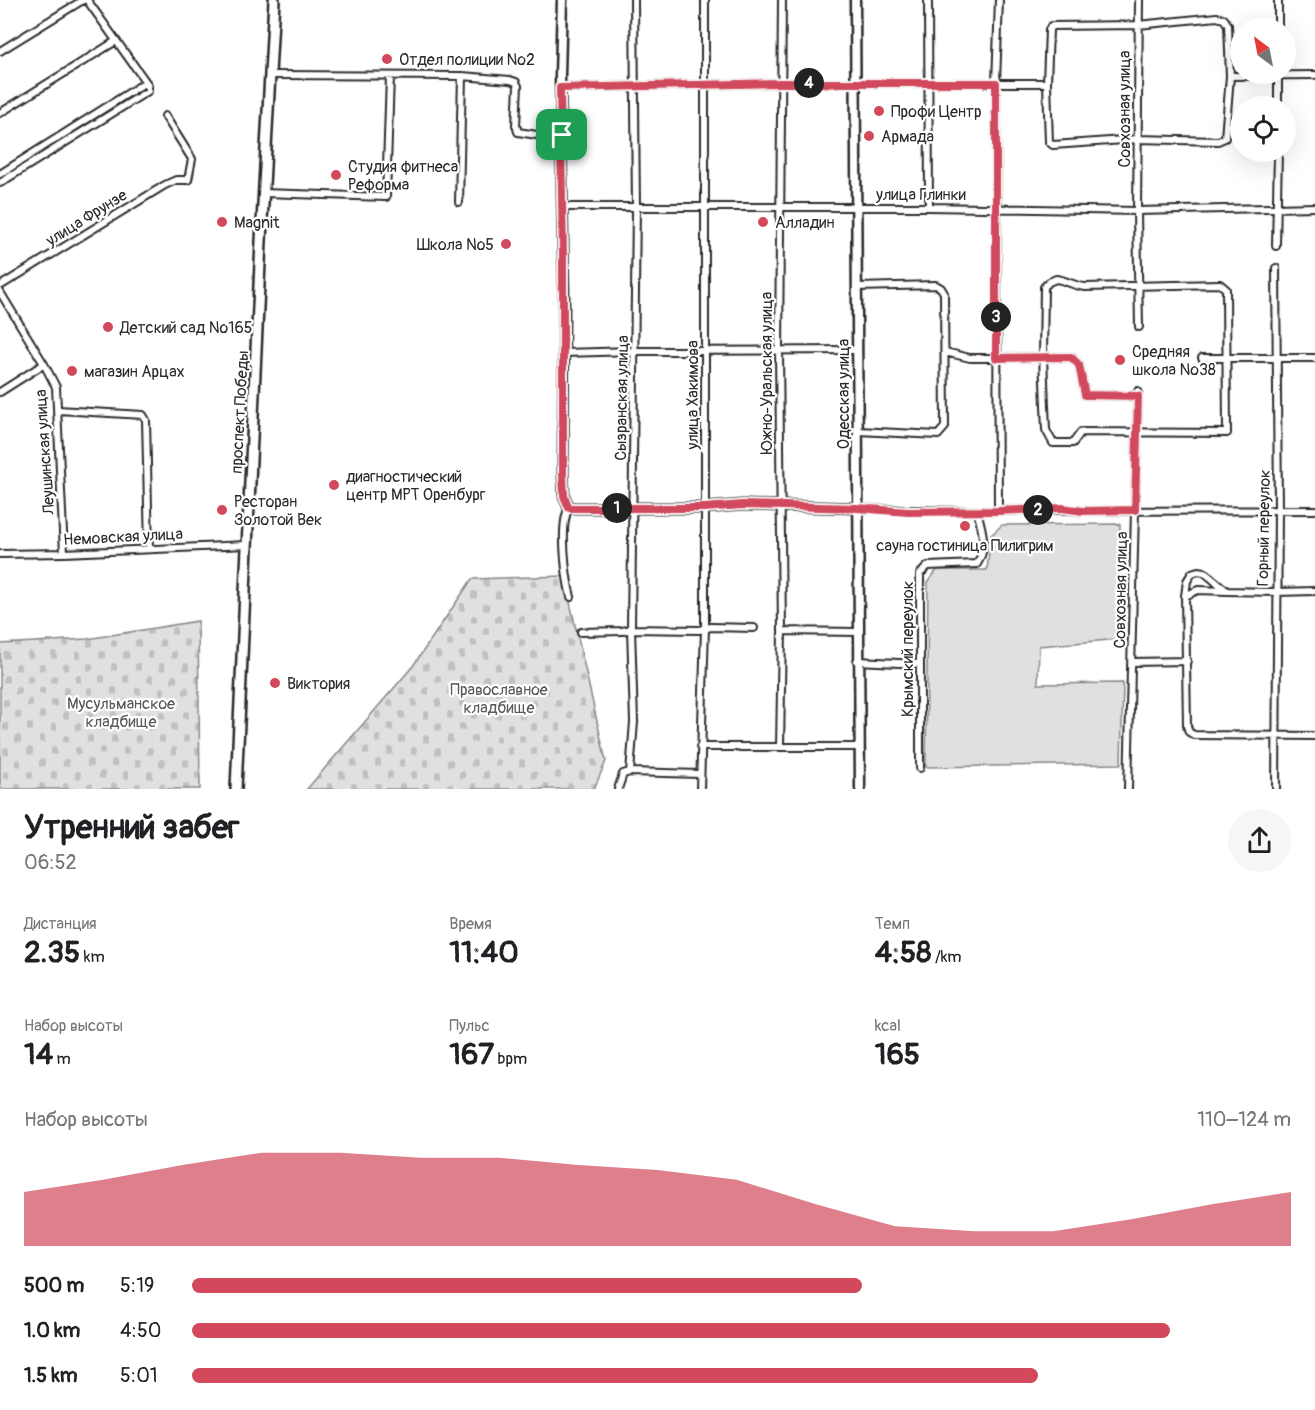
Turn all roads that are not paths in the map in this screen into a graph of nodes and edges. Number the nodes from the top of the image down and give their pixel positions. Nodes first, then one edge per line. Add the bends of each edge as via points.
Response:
1 (82, 0) edge
2 (87, 0) edge
3 (274, 0) edge
4 (562, 0) edge
5 (634, 0) edge
6 (705, 0) edge
7 (782, 0) edge
8 (855, 0) edge
9 (928, 0) edge
10 (999, 0) edge
11 (1139, 0) edge
12 (1278, 0) edge
13 (1278, 18) edge
14 (1138, 25) junction
15 (116, 41) junction
16 (0, 51) edge
17 (271, 75) junction
18 (1296, 75) edge
19 (1315, 75) edge
20 (390, 76) junction
21 (462, 76) junction
22 (1230, 76) joint
23 (146, 82) junction
24 (781, 83) junction
25 (856, 83) junction
26 (996, 83) junction
27 (1047, 83) junction
28 (706, 84) junction
29 (929, 84) junction
30 (634, 86) junction
31 (560, 88) junction
32 (0, 113) edge
33 (165, 116) dead end
34 (562, 135) junction
35 (1138, 139) junction
36 (1278, 162) edge
37 (0, 174) edge
38 (0, 183) edge
39 (263, 193) junction
40 (459, 202) dead end
41 (563, 207) junction
42 (857, 207) junction
43 (929, 207) junction
44 (1315, 207) edge
45 (636, 208) junction
46 (782, 208) junction
47 (997, 208) junction
48 (1278, 208) junction
49 (706, 209) junction
50 (1137, 211) junction
51 (1276, 246) dead end
52 (1276, 267) dead end
53 (0, 286) edge
54 (1138, 286) junction
55 (858, 287) junction
56 (0, 292) edge
57 (1139, 327) dead end
58 (858, 350) junction
59 (634, 351) junction
60 (706, 351) junction
61 (779, 351) junction
62 (945, 352) junction
63 (563, 353) junction
64 (1043, 357) junction
65 (1276, 357) junction
66 (996, 358) junction
67 (1202, 358) dead end
68 (1227, 358) junction
69 (1315, 358) edge
70 (44, 364) junction
71 (0, 392) edge
72 (58, 410) junction
73 (858, 430) junction
74 (1138, 431) junction
75 (780, 507) junction
76 (569, 508) junction
77 (633, 508) junction
78 (705, 508) junction
79 (857, 508) junction
80 (1135, 510) junction
81 (1278, 510) junction
82 (1315, 510) edge
83 (977, 511) junction
84 (998, 511) junction
85 (247, 545) junction
86 (149, 549) junction
87 (64, 553) junction
88 (0, 554) edge
89 (1227, 591) junction
90 (1315, 591) edge
91 (1276, 592) junction
92 (1185, 596) junction
93 (571, 597) dead end
94 (705, 628) junction
95 (754, 628) dead end
96 (631, 629) junction
97 (782, 631) junction
98 (581, 632) dead end
99 (858, 632) junction
100 (857, 661) junction
101 (1187, 661) junction
102 (1132, 662) junction
103 (920, 664) junction
104 (1275, 736) junction
105 (1315, 736) edge
106 (700, 747) junction
107 (780, 747) junction
108 (859, 747) junction
109 (920, 768) dead end
110 (630, 772) junction
111 (700, 774) junction
112 (236, 789) edge
113 (618, 789) edge
114 (700, 789) edge
115 (860, 789) edge
116 (1128, 789) edge
117 (1276, 789) edge

1 - 16 street
2 - 15 street
3 - 17 main road, проспект Победы
4 - 31 street
5 - 30 street, Сызранская улица
6 - 28 street, улица Хакимова
7 - 24 street, Южно-Уральская улица
8 - 25 street, Одесская улица
9 - 29 street
10 - 26 street
11 - 14 street, Совхозная улица
12 - 13 street
14 - 22 street via 1217,17 1224,20 1228,25
14 - 27 street via 1051,26
14 - 35 street, Совхозная улица
15 - 23 street
15 - 32 street
17 - 20 street
17 - 39 main road, проспект Победы
18 - 19 street
20 - 21 street
20 - 39 street via 386,197
21 - 34 street via 516,82 518,132
21 - 40 street
22 - 35 street via 1225,138
23 - 37 street
23 - 38 street via 149,88 145,94
24 - 25 street
24 - 28 street
24 - 46 street, Южно-Уральская улица
25 - 29 street
25 - 42 street, Одесская улица
26 - 27 street
26 - 29 street
26 - 47 street
27 - 35 street via 1047,136 1053,144
28 - 30 street
28 - 49 street, улица Хакимова
29 - 43 street
30 - 31 street
30 - 45 street, Сызранская улица
31 - 34 street
33 - 53 street, улица Фрунзе via 192,159 188,180 165,185
34 - 41 street
35 - 50 street, Совхозная улица
36 - 48 street
39 - 85 main road, проспект Победы
41 - 45 street, улица Глинки
41 - 63 street
42 - 43 street, улица Глинки
42 - 46 street, улица Глинки
42 - 55 street, Одесская улица
43 - 47 street, улица Глинки
44 - 48 street, улица Глинки
45 - 49 street, улица Глинки
45 - 59 street, Сызранская улица
46 - 49 street, улица Глинки
46 - 61 street, Южно-Уральская улица
47 - 50 street, улица Глинки
47 - 66 street
48 - 50 street, улица Глинки
48 - 51 street
49 - 60 street, улица Хакимова
50 - 54 street, Совхозная улица
52 - 65 street, Горный переулок
54 - 57 street, Совхозная улица
54 - 64 street via 1085,287 1064,279 1049,282 1044,287
54 - 68 street via 1224,286
55 - 58 street, Одесская улица
55 - 62 street via 941,288
56 - 70 street, Леушинская улица
58 - 61 street
58 - 73 street, Одесская улица
59 - 60 street
59 - 63 street
59 - 77 street, Сызранская улица
60 - 61 street
60 - 78 street, улица Хакимова
61 - 75 street, Южно-Уральская улица
62 - 66 street via 970,358
62 - 73 street via 946,424 942,432 938,435
63 - 76 street via 563,485
64 - 66 street
64 - 74 street, Совхозная улица via 1071,357 1079,365 1085,395 1138,393
64 - 74 street via 1046,430 1053,443 1073,443 1081,432
65 - 68 street
65 - 69 street
65 - 81 street, Горный переулок
66 - 84 street
67 - 68 street
68 - 74 street via 1227,433
70 - 71 street
70 - 72 street, Леушинская улица via 56,387
72 - 86 street via 143,415
72 - 87 street, Леушинская улица
73 - 79 street, Одесская улица
74 - 80 street, Совхозная улица
75 - 78 street
75 - 79 street
75 - 97 street, Южно-Уральская улица
76 - 77 street
76 - 93 street via 565,518 566,575
77 - 78 street
77 - 96 street, Сызранская улица
78 - 94 street, улица Хакимова
79 - 83 street
79 - 99 street, Одесская улица
80 - 81 street
80 - 84 street
80 - 102 street, Совхозная улица
81 - 82 street
81 - 91 street, Горный переулок
83 - 84 street
83 - 103 street, Крымский переулок via 984,546 977,564 928,566 920,574
85 - 86 street, Немовская улица
85 - 112 main road, проспект Победы
86 - 87 street, Немовская улица
87 - 88 street, Немовская улица
89 - 91 street
89 - 92 street via 1198,590
89 - 92 street via 1198,571 1187,581
90 - 91 street
91 - 104 street, Горный переулок
92 - 101 street
94 - 95 street
94 - 96 street
94 - 106 street, улица Хакимова
96 - 98 street
96 - 110 street, Сызранская улица via 634,722
97 - 99 street
97 - 107 street, Южно-Уральская улица
99 - 100 street, Одесская улица
100 - 103 street
100 - 108 street, Одесская улица
101 - 102 street
101 - 104 street via 1189,732
102 - 116 street, Совхозная улица
103 - 109 street, Крымский переулок
104 - 105 street
104 - 117 street, Горный переулок
106 - 107 street
106 - 111 street, улица Хакимова
107 - 108 street
108 - 115 street, Одесская улица
110 - 111 street
110 - 113 street via 623,774
111 - 114 street, улица Хакимова

